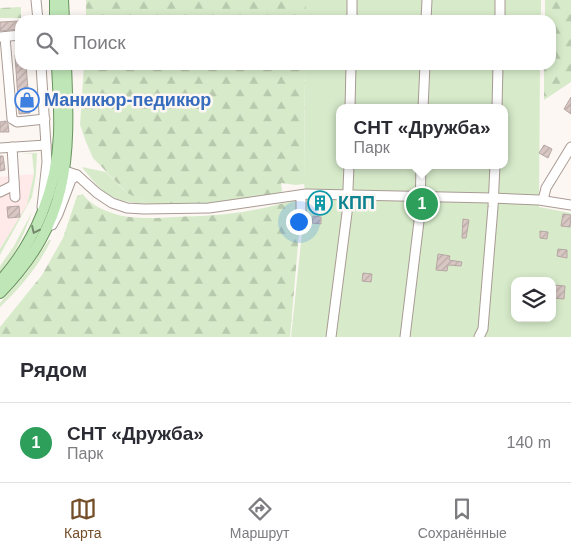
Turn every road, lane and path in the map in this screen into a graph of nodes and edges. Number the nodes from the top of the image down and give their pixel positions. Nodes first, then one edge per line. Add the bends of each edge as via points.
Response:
1 (36, 0) edge
2 (54, 0) edge
3 (63, 0) edge
4 (352, 0) edge
5 (427, 0) edge
6 (500, 0) edge
7 (38, 15) edge
8 (55, 15) edge
9 (64, 15) edge
10 (352, 15) edge
11 (426, 15) edge
12 (500, 15) edge
13 (3, 37) edge
14 (41, 70) edge
15 (57, 70) edge
16 (66, 70) edge
17 (351, 70) edge
18 (425, 70) edge
19 (498, 70) edge
20 (350, 104) edge
21 (423, 104) edge
22 (497, 104) edge
23 (45, 119) junction
24 (59, 134) junction
25 (46, 144) junction
26 (571, 146) edge
27 (12, 147) junction
28 (0, 148) edge
29 (349, 169) edge
30 (421, 169) edge
31 (495, 169) edge
32 (65, 171) junction
33 (77, 176) junction
34 (14, 182) junction
35 (52, 184) junction
36 (0, 192) edge
37 (301, 195) junction
38 (348, 196) junction
39 (15, 197) dead end
40 (420, 197) junction
41 (494, 198) junction
42 (544, 200) junction
43 (571, 205) edge
44 (301, 211) dead end
45 (42, 214) junction
46 (42, 240) junction
47 (0, 281) edge
48 (0, 293) edge
49 (331, 337) edge
50 (405, 337) edge
51 (479, 337) edge

1 - 7 street
2 - 8 main road
3 - 9 main road
4 - 10 street
5 - 11 street
6 - 12 street
13 - 23 street via 12,119 17,122
14 - 23 street
15 - 24 main road
16 - 32 main road
17 - 20 street
18 - 21 street
19 - 22 street
23 - 25 street
24 - 32 street via 60,162
24 - 35 main road
25 - 27 street
25 - 45 street
26 - 42 street via 546,188
27 - 28 street
27 - 34 street
29 - 38 street
30 - 40 street
31 - 41 street
32 - 33 street
32 - 35 street via 57,174
32 - 46 main road via 57,204
33 - 37 street via 106,200 133,208 209,208
33 - 46 street via 71,180 58,214
34 - 36 street
34 - 39 street
35 - 45 main road
37 - 38 street
37 - 44 street
38 - 40 street
38 - 49 street
40 - 41 street
40 - 50 street
41 - 42 street
41 - 51 street via 483,329
42 - 43 street
45 -> 47 main road via 28,244
46 - 48 main road

